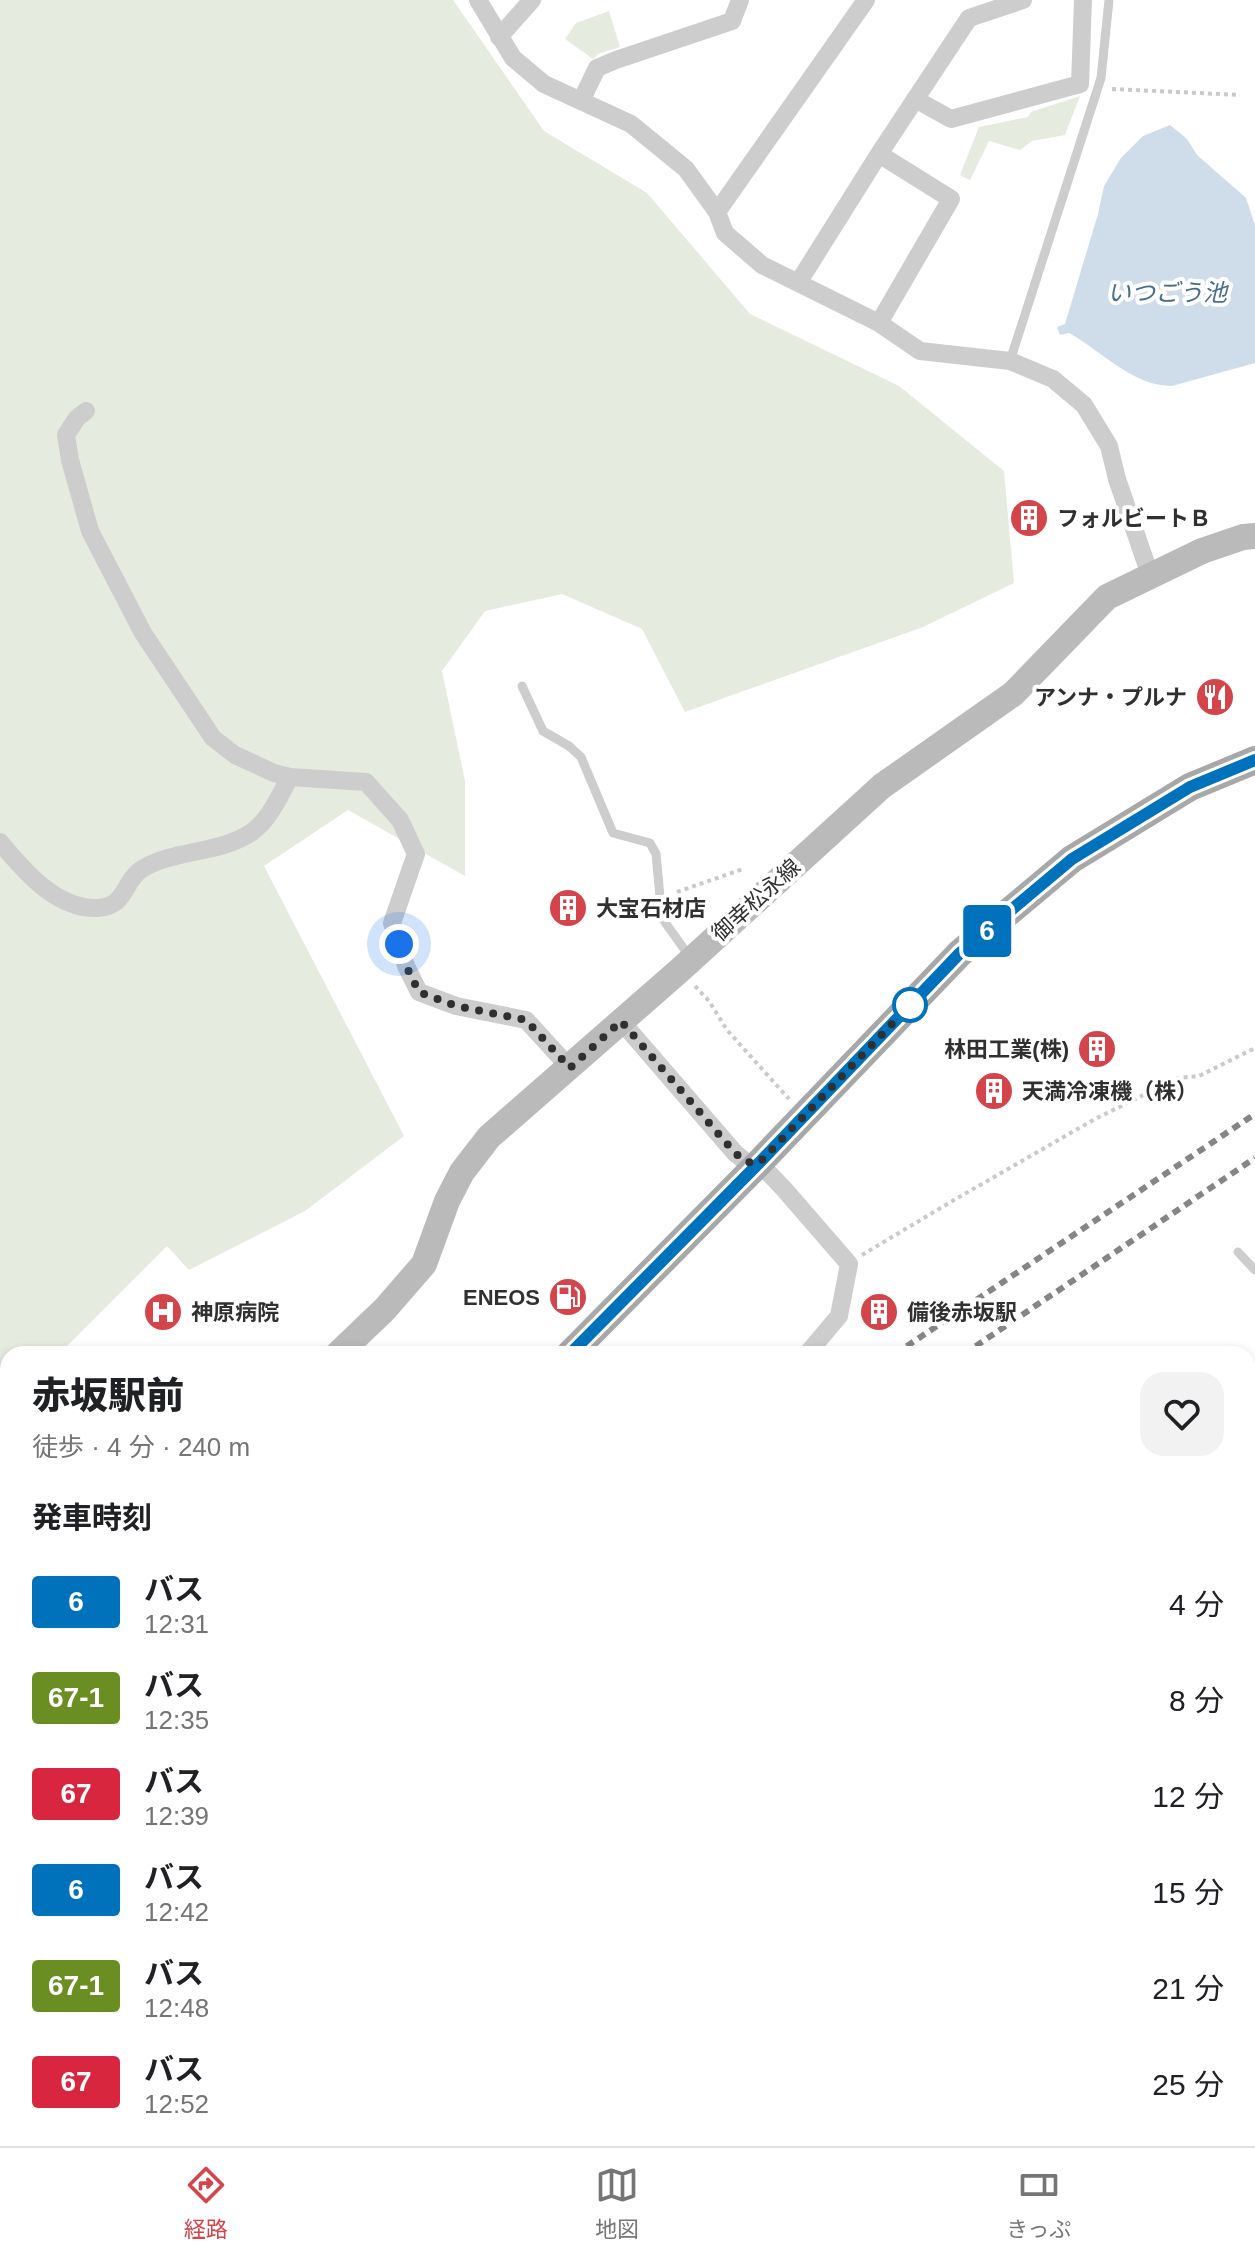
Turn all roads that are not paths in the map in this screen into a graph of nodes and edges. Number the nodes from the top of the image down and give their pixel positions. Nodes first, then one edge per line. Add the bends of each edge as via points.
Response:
1 (478, 0) edge
2 (532, 0) edge
3 (740, 0) edge
4 (866, 0) edge
5 (1023, 0) edge
6 (1083, 0) edge
7 (1109, 0) edge
8 (499, 37) junction
9 (915, 99) junction
10 (581, 101) junction
11 (879, 154) junction
12 (717, 212) junction
13 (798, 283) junction
14 (879, 323) junction
15 (1010, 361) junction
16 (86, 411) dead end
17 (1255, 536) edge
18 (1150, 575) junction
19 (522, 686) dead end
20 (1255, 760) edge
21 (290, 777) junction
22 (0, 842) edge
23 (685, 965) junction
24 (621, 1021) junction
25 (570, 1068) junction
26 (759, 1163) junction
27 (1238, 1252) dead end
28 (1255, 1270) edge
29 (346, 1346) edge
30 (578, 1346) edge
31 (814, 1346) edge

1 - 8 street
2 - 8 street
3 - 10 street via 732,21 597,68
4 - 12 street
5 - 9 street via 969,18
6 - 9 street via 1080,84 951,119
7 - 15 lane via 1101,78
8 - 10 street via 513,58 544,84
9 - 11 street
10 - 12 street via 631,124 686,169
11 - 13 street
11 - 14 street via 955,193
12 - 13 street via 725,233 762,265
13 - 14 street
14 - 15 street via 920,351
15 - 18 street via 1053,379 1084,405 1109,446
16 - 21 street via 66,435 70,460 90,531 143,633 213,738 235,755
17 - 18 main road, 御幸松永線 via 1202,551
18 - 23 main road, 御幸松永線 via 1107,597 1013,694 882,786
19 - 23 lane via 543,731 581,757 613,833 650,843 656,854 662,918
20 - 26 main road via 1190,787 1072,859 960,953
21 - 22 street via 252,832 140,870 117,903 99,908 74,905 50,893
21 - 25 street via 366,782 400,820 416,854 392,923 419,992 456,1006 526,1020
23 - 24 main road, 御幸松永線
24 - 25 main road, 御幸松永線
24 - 26 street via 735,1153 746,1162
25 - 29 main road, 御幸松永線 via 489,1137 447,1201 424,1264
26 - 30 main road
26 - 31 street via 849,1264 839,1316
27 - 28 lane

